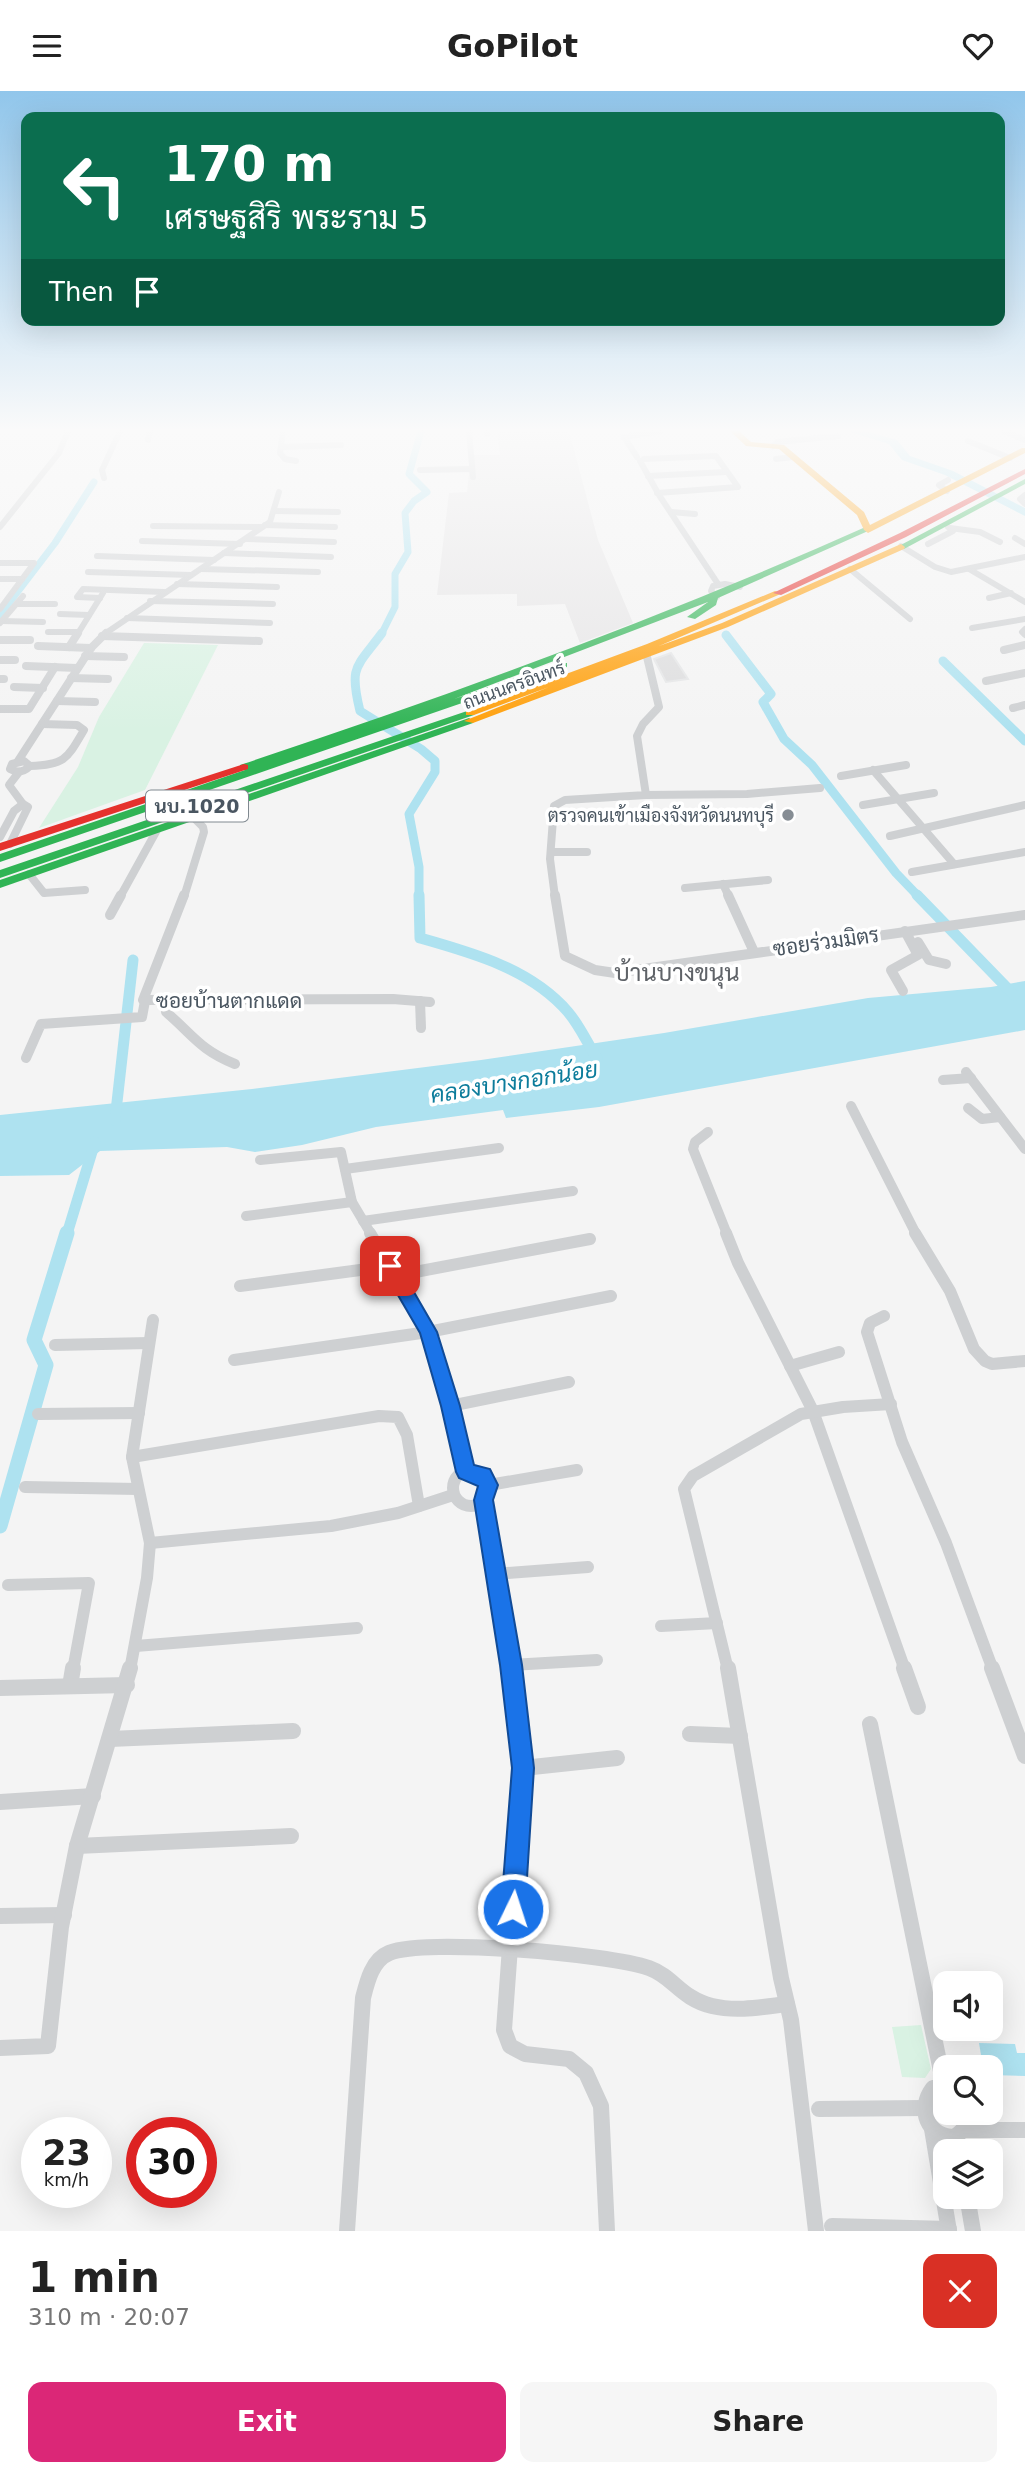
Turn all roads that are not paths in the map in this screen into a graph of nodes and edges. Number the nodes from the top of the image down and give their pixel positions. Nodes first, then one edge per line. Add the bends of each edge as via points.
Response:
1 (257, 531) edge
2 (684, 531) edge
3 (865, 531) edge
4 (884, 531) edge
5 (911, 531) edge
6 (937, 531) edge
7 (954, 531) edge
8 (970, 531) edge
9 (972, 531) edge
10 (1015, 538) dead end
11 (142, 541) dead end
12 (243, 541) junction
13 (1000, 541) dead end
14 (334, 542) dead end
15 (929, 544) dead end
16 (1025, 544) edge
17 (991, 545) dead end
18 (901, 546) junction
19 (224, 553) junction
20 (97, 556) dead end
21 (331, 557) dead end
22 (1025, 557) edge
23 (214, 560) junction
24 (0, 563) edge
25 (201, 569) junction
26 (850, 569) junction
27 (969, 569) junction
28 (88, 572) dead end
29 (318, 572) dead end
30 (191, 575) junction
31 (0, 579) edge
32 (22, 579) junction
33 (824, 582) junction
34 (177, 584) junction
35 (276, 587) dead end
36 (105, 590) junction
37 (164, 592) junction
38 (716, 593) junction
39 (1010, 593) junction
40 (0, 596) edge
41 (10, 596) junction
42 (23, 596) dead end
43 (100, 598) junction
44 (989, 598) dead end
45 (150, 601) junction
46 (1025, 601) edge
47 (17, 604) junction
48 (55, 604) dead end
49 (273, 604) dead end
50 (744, 607) junction
51 (0, 609) edge
52 (60, 614) dead end
53 (89, 615) junction
54 (692, 617) junction
55 (127, 618) junction
56 (910, 619) dead end
57 (1025, 619) edge
58 (1, 622) edge
59 (43, 622) dead end
60 (243, 622) junction
61 (270, 623) dead end
62 (972, 628) dead end
63 (1025, 629) edge
64 (48, 632) dead end
65 (78, 632) junction
66 (1025, 635) edge
67 (102, 636) junction
68 (0, 640) edge
69 (30, 640) dead end
70 (233, 640) junction
71 (259, 641) dead end
72 (1025, 645) edge
73 (38, 646) dead end
74 (69, 647) junction
75 (90, 648) junction
76 (1004, 650) dead end
77 (85, 656) junction
78 (124, 657) dead end
79 (647, 657) junction
80 (0, 660) edge
81 (15, 660) dead end
82 (26, 666) dead end
83 (55, 667) junction
84 (77, 668) junction
85 (1025, 673) edge
86 (71, 678) junction
87 (108, 679) dead end
88 (986, 681) dead end
89 (13, 687) dead end
90 (43, 688) junction
91 (57, 701) junction
92 (94, 702) dead end
93 (1025, 705) edge
94 (1013, 708) dead end
95 (0, 709) edge
96 (42, 724) junction
97 (395, 732) junction
98 (18, 761) junction
99 (906, 765) dead end
100 (30, 766) junction
101 (873, 770) junction
102 (19, 772) junction
103 (841, 776) dead end
104 (820, 788) dead end
105 (934, 793) dead end
106 (646, 795) junction
107 (897, 799) junction
108 (863, 805) dead end
109 (1025, 805) edge
110 (193, 817) junction
111 (157, 829) junction
112 (923, 829) junction
113 (890, 836) dead end
114 (3, 842) edge
115 (551, 852) junction
116 (587, 852) dead end
117 (1025, 852) edge
118 (0, 858) edge
119 (954, 864) junction
120 (912, 872) dead end
121 (0, 874) edge
122 (29, 874) junction
123 (768, 880) dead end
124 (0, 884) edge
125 (723, 884) junction
126 (685, 888) dead end
127 (85, 890) dead end
128 (110, 915) dead end
129 (1025, 915) edge
130 (908, 930) junction
131 (754, 953) junction
132 (946, 964) dead end
133 (902, 991) dead end
134 (145, 1001) junction
135 (166, 1001) junction
136 (421, 1028) dead end
137 (26, 1058) dead end
138 (235, 1064) dead end
139 (943, 1080) dead end
140 (851, 1106) dead end
141 (968, 1108) dead end
142 (1000, 1117) junction
143 (708, 1132) dead end
144 (499, 1148) dead end
145 (1025, 1149) edge
146 (260, 1160) dead end
147 (345, 1169) junction
148 (573, 1191) dead end
149 (352, 1202) junction
150 (246, 1216) dead end
151 (363, 1221) junction
152 (590, 1239) dead end
153 (392, 1271) junction
154 (240, 1286) dead end
155 (611, 1296) dead end
156 (884, 1316) dead end
157 (153, 1320) dead end
158 (428, 1332) junction
159 (149, 1343) junction
160 (55, 1345) dead end
161 (839, 1352) dead end
162 (234, 1360) dead end
163 (1025, 1361) edge
164 (790, 1366) junction
165 (569, 1382) dead end
166 (891, 1404) junction
167 (450, 1406) junction
168 (813, 1411) junction
169 (139, 1413) junction
170 (38, 1414) dead end
171 (132, 1457) junction
172 (577, 1470) dead end
173 (466, 1472) junction
174 (25, 1487) dead end
175 (138, 1489) junction
176 (486, 1492) junction
177 (453, 1495) junction
178 (419, 1506) junction
179 (150, 1543) junction
180 (588, 1567) dead end
181 (494, 1574) junction
182 (8, 1585) dead end
183 (717, 1623) junction
184 (661, 1626) dead end
185 (357, 1628) dead end
186 (136, 1646) junction
187 (597, 1660) dead end
188 (511, 1665) junction
189 (127, 1685) junction
190 (70, 1686) junction
191 (0, 1688) edge
192 (918, 1707) dead end
193 (870, 1724) dead end
194 (293, 1731) dead end
195 (690, 1734) dead end
196 (740, 1735) junction
197 (110, 1739) junction
198 (1025, 1756) edge
199 (617, 1758) dead end
200 (523, 1768) junction
201 (93, 1796) junction
202 (0, 1802) edge
203 (291, 1836) dead end
204 (78, 1846) junction
205 (64, 1915) junction
206 (0, 1916) edge
207 (511, 1952) junction
208 (787, 2004) junction
209 (0, 2048) edge
210 (938, 2055) edge
211 (933, 2088) edge
212 (924, 2108) junction
213 (819, 2109) dead end
214 (932, 2129) junction
215 (1025, 2130) edge
216 (960, 2133) edge
217 (969, 2209) edge
218 (824, 2229) edge
219 (949, 2230) edge
220 (347, 2231) edge
221 (607, 2231) edge
222 (973, 2231) edge

1 - 12 street
2 - 38 street
3 - 38 main road, ถนนนครอินทร์ / นบ.1020 via 740,587
4 - 54 main road, ถนนนครอินทร์ / นบ.1020
5 - 50 main road, ถนนนครอินทร์ / นบ.1020
6 - 18 main road, ถนนนครอินทร์ / นบ.1020
7 - 15 street
8 - 17 street
9 - 13 street
10 - 16 street
11 - 12 street
12 - 14 street
12 - 19 street
18 - 26 main road, ถนนนครอินทร์ / นบ.1020
18 - 27 street via 942,570
19 - 21 street
19 - 23 street
20 - 23 street
22 - 27 street
23 - 25 street
24 - 32 street via 34,563
25 - 29 street
25 - 30 street
26 - 33 main road, ถนนนครอินทร์ / นบ.1020
26 - 56 street
27 - 39 street
28 - 30 street
30 - 34 street
31 - 32 street
32 - 41 street
33 - 50 main road
33 - 79 main road, ถนนนครอินทร์ / นบ.1020
34 - 35 street
34 - 37 street
36 - 37 street
36 - 43 street
36 - 43 street via 83,589 77,597
37 - 45 street
38 - 54 main road via 713,603
38 - 97 main road, ถนนนครอินทร์ / นบ.1020 via 556,658
39 - 44 street
39 - 46 street
40 - 41 street
41 - 51 street
42 - 47 street
43 - 53 street
45 - 49 street
45 - 55 street
47 - 48 street
47 - 58 street
50 - 97 main road, ถนนนครอินทร์ / นบ.1020 via 634,651
52 - 53 street
53 - 65 street
54 - 97 main road, ถนนนครอินทร์ / นบ.1020
55 - 60 street
55 - 67 street
57 - 62 street
58 - 59 street
60 - 61 street
60 - 70 street
63 - 66 street
64 - 65 street
65 - 74 street
67 - 70 street
67 - 75 street
68 - 69 street
70 - 71 street
72 - 76 street
73 - 74 street
74 - 75 street
75 - 77 street
77 - 78 street
77 - 84 street
79 - 97 main road, ถนนนครอินทร์ / นบ.1020
79 - 106 street via 659,707 637,736
80 - 81 street
82 - 83 street
83 - 84 street
83 - 90 street
84 - 86 street
85 - 88 street
86 - 87 street
86 - 91 street
89 - 90 street
90 - 95 street via 29,709
91 - 92 street
91 - 96 street
93 - 94 street
96 - 98 street
96 - 100 street via 77,725 84,730 64,763
97 - 110 main road, ถนนนครอินทร์ / นบ.1020
97 - 114 main road, ถนนนครอินทร์ / นบ.1020
97 - 118 main road, ถนนนครอินทร์ / นบ.1020
97 - 121 main road, ถนนนครอินทร์ / นบ.1020
98 - 100 street
98 - 102 street via 10,769
99 - 101 street
100 - 102 street
101 - 103 street
101 - 107 street
102 - 114 street via 9,785 28,810
104 - 106 street via 747,795
105 - 107 street
106 - 115 street, ซอยร่วมมิตร via 558,802
107 - 108 street
107 - 112 street
109 - 112 street
110 - 111 main road, ถนนนครอินทร์ / นบ.1020
110 - 134 street, ซอยบ้านตากแดด via 204,832 181,905 142,997
111 - 122 main road, ถนนนครอินทร์ / นบ.1020
111 - 128 street
112 - 113 street
112 - 119 street
115 - 116 street
115 - 131 street, ซอยร่วมมิตร via 563,953 577,962 614,973
117 - 119 street
119 - 120 street
122 - 124 main road, ถนนนครอินทร์ / นบ.1020
122 - 127 street via 44,893
123 - 125 street
125 - 126 street
125 - 131 street
129 - 130 street, ซอยร่วมมิตร
130 - 131 street, ซอยร่วมมิตร
130 - 132 street via 929,960
130 - 133 street via 918,955 891,970
134 - 135 street, ซอยบ้านตากแดด
134 - 137 street via 142,1017 41,1024
135 - 136 street, ซอยบ้านตากแดด via 425,1001
135 - 138 street via 166,1011 198,1045
139 - 142 street via 968,1075
140 - 163 street via 928,1258 950,1291 974,1349 992,1364
141 - 142 street via 982,1119
142 - 145 street
143 - 164 street via 693,1149 738,1263
144 - 147 street
146 - 147 street via 337,1151
147 - 149 street
148 - 151 street
149 - 150 street
149 - 151 street
151 - 153 street
152 - 153 street
153 - 154 street
153 - 158 street
155 - 158 street
156 - 166 street via 870,1323 867,1332
157 - 159 street
158 - 162 street
158 - 167 street
159 - 160 street
159 - 169 street
161 - 164 street
164 - 168 street
165 - 167 street
166 - 168 street
166 - 198 street
167 - 173 street
168 - 183 street via 705,1469 686,1485
168 - 192 street
169 - 170 street
169 - 171 street
171 - 175 street
171 - 178 street via 379,1416 398,1417 407,1435
172 - 176 street
173 - 176 street via 483,1475
173 - 177 street via 453,1483
174 - 175 street
175 - 179 street
176 - 177 street via 466,1505
176 - 181 street
177 - 178 street
178 - 179 street via 331,1527
179 - 186 street
180 - 181 street
181 - 188 street
182 - 190 street via 89,1583
183 - 184 street
183 - 196 street
185 - 186 street
186 - 189 street
187 - 188 street
188 - 200 street
189 - 190 street
189 - 197 street
190 - 191 street
193 - 210 street
194 - 197 street
195 - 196 street
196 - 208 street
197 - 201 street
199 - 200 street
200 - 207 street
201 - 202 street
201 - 204 street
203 - 204 street
204 - 205 street
205 - 206 street
205 - 209 street via 48,2046
207 - 208 street via 605,1958 650,1968 690,1999 720,2008
207 - 220 street via 396,1949 375,1965 363,1998
207 - 221 street via 504,2030 510,2046 525,2054 569,2059 586,2073 601,2106
208 - 218 street
211 - 212 street
212 - 213 street
212 - 214 street
214 - 216 street via 943,2137
214 - 219 street
215 - 216 street
217 - 222 street
218 - 219 street

